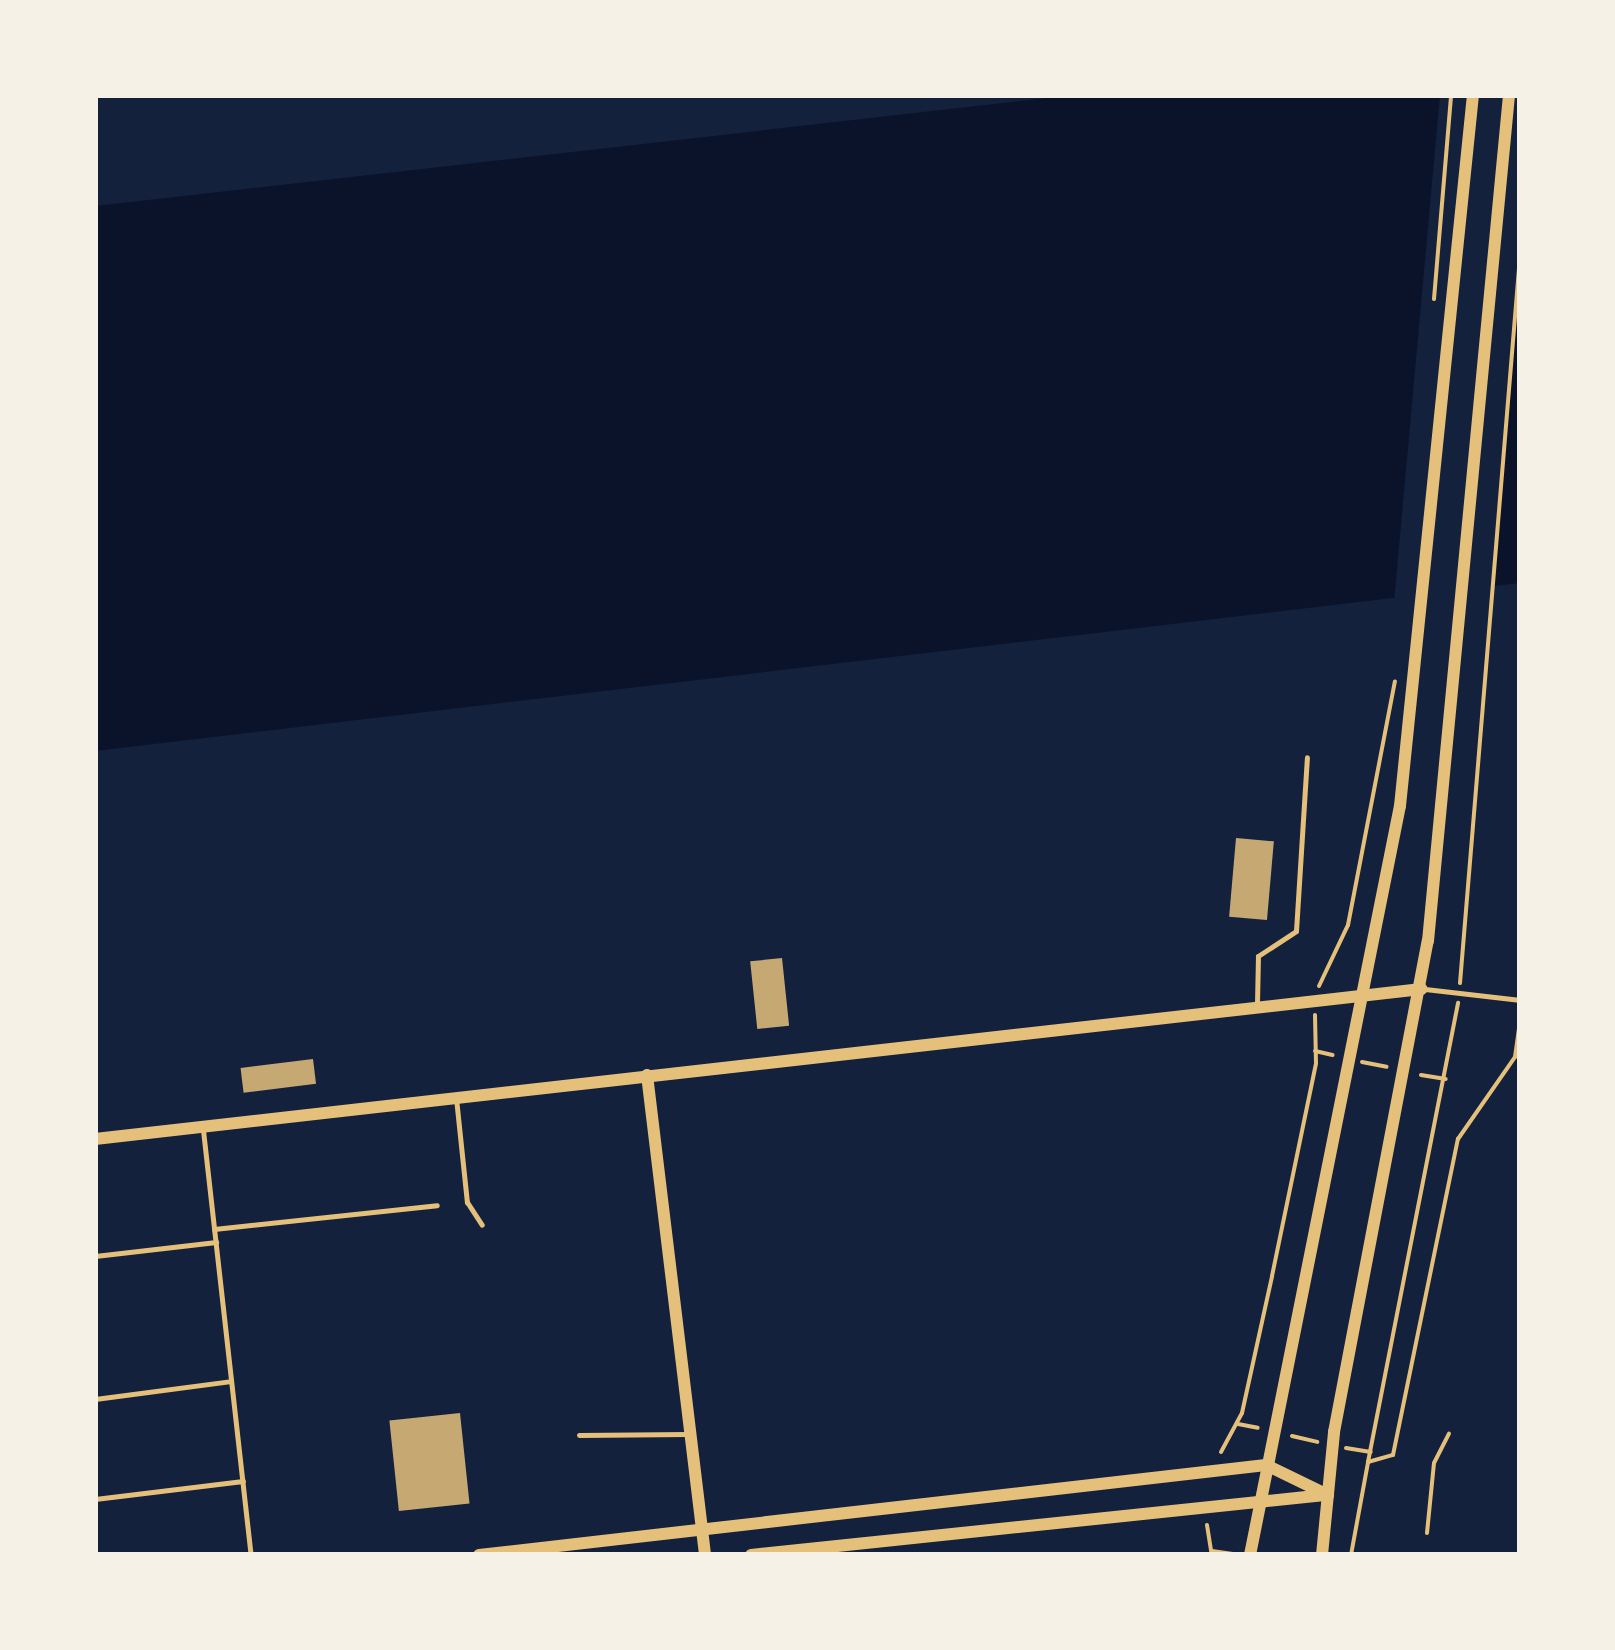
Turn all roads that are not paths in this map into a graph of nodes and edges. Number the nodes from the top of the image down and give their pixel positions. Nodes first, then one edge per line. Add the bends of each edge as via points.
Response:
1 (1474, 95) edge
2 (1509, 95) edge
3 (1307, 758) dead end
4 (1422, 989) junction
5 (1362, 993) junction
6 (1520, 1000) edge
7 (1257, 1004) junction
8 (647, 1075) junction
9 (456, 1098) junction
10 (203, 1127) junction
11 (95, 1139) edge
12 (437, 1205) dead end
13 (482, 1225) dead end
14 (214, 1230) junction
15 (216, 1242) junction
16 (95, 1256) edge
17 (231, 1381) junction
18 (95, 1399) edge
19 (690, 1434) junction
20 (579, 1436) dead end
21 (1266, 1465) junction
22 (243, 1482) junction
23 (1328, 1495) junction
24 (1260, 1497) junction
25 (95, 1499) edge
26 (702, 1528) junction
27 (251, 1555) edge
28 (478, 1555) edge
29 (705, 1555) edge
30 (752, 1555) edge
31 (1250, 1555) edge
32 (1322, 1555) edge

1 - 5 street via 1422,657
2 - 4 street
3 - 7 lane via 1296,931 1258,956
4 - 5 street
4 - 6 lane
4 - 23 street
5 - 7 street
5 - 21 street
7 - 8 street
8 - 9 street
8 - 19 street
9 - 10 street
9 - 13 lane via 467,1202
10 - 11 street
10 - 14 lane
12 - 14 lane
14 - 15 lane
15 - 16 lane
15 - 17 lane
17 - 18 lane
17 - 22 lane
19 - 20 lane
19 - 26 street
21 - 23 street
21 - 24 street
21 - 26 street
22 - 25 lane
22 - 27 lane
23 - 24 street
23 - 32 street
24 - 30 street
24 - 31 street
26 - 28 street
26 - 29 street

